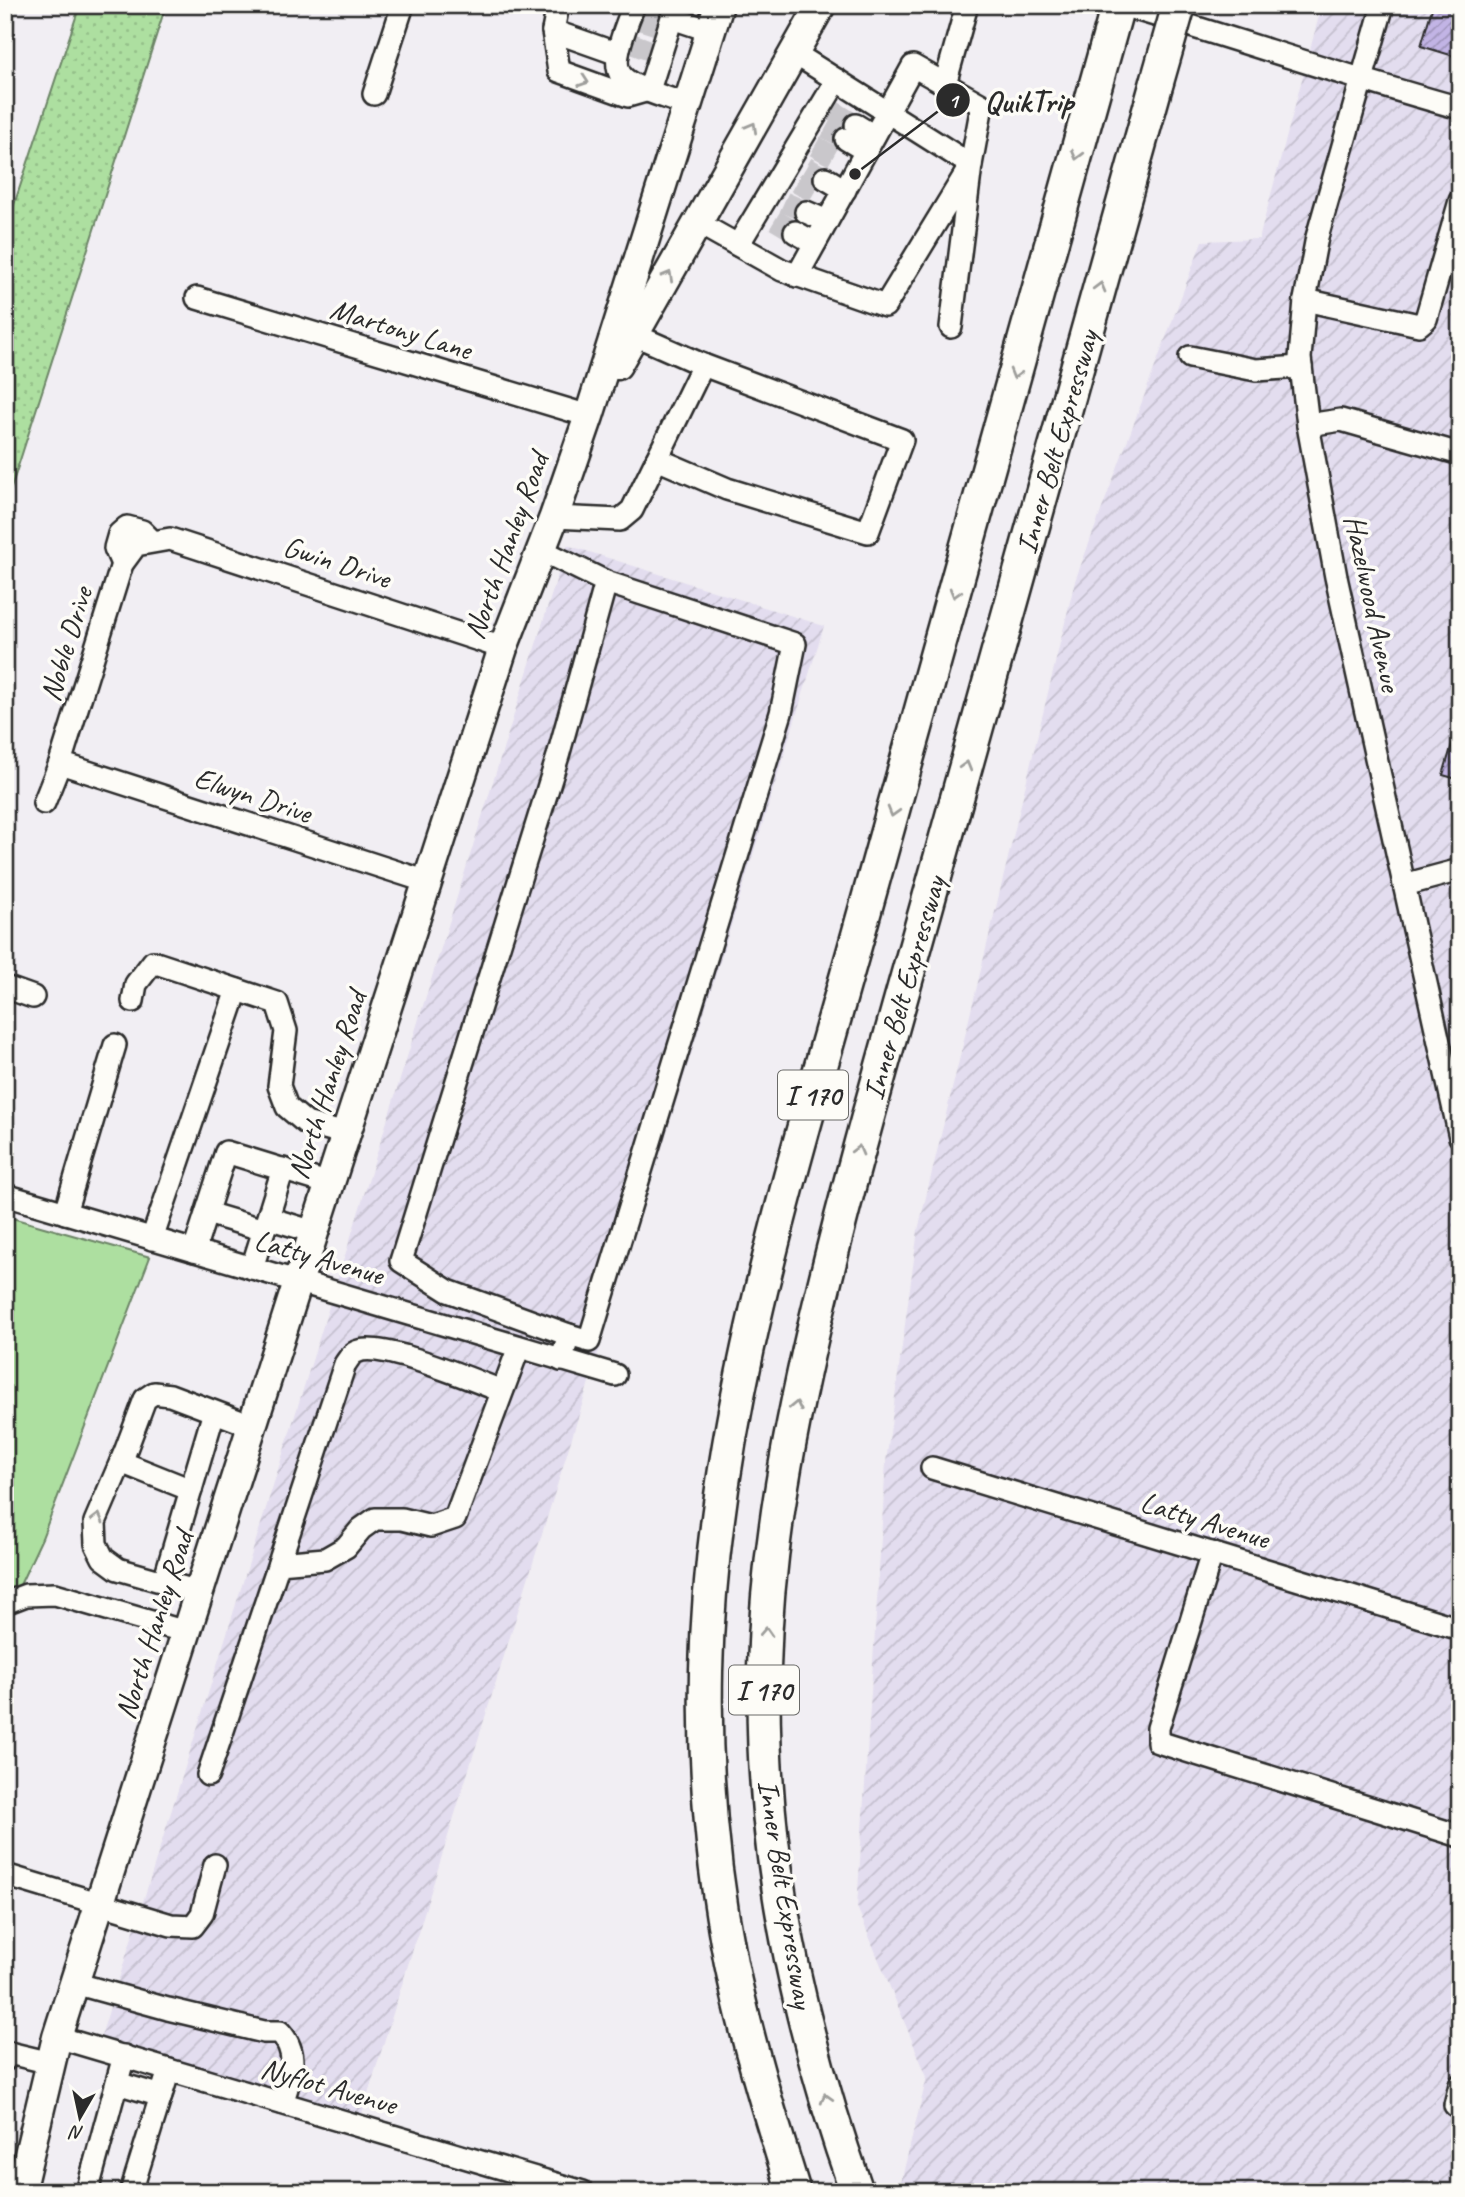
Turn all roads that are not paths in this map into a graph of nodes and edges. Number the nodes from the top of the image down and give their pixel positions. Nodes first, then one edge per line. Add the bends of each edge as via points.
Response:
1 (403, 5) edge
2 (558, 5) edge
3 (967, 5) edge
4 (1120, 5) edge
5 (1179, 5) edge
6 (1383, 5) edge
7 (821, 6) edge
8 (634, 14) edge
9 (672, 15) edge
10 (715, 18) edge
11 (553, 31) junction
12 (623, 46) junction
13 (794, 52) junction
14 (837, 80) junction
15 (1361, 81) junction
16 (945, 84) junction
17 (649, 90) junction
18 (374, 94) dead end
19 (688, 105) junction
20 (1460, 108) edge
21 (888, 111) junction
22 (971, 165) junction
23 (1460, 201) edge
24 (698, 223) junction
25 (795, 232) tunnel mouth
26 (815, 243) junction
27 (738, 245) junction
28 (797, 276) junction
29 (197, 298) dead end
30 (1305, 300) junction
31 (951, 327) dead end
32 (625, 332) junction
33 (1190, 357) dead end
34 (703, 365) junction
35 (1301, 367) junction
36 (589, 416) junction
37 (1308, 425) junction
38 (1460, 454) edge
39 (657, 459) junction
40 (554, 517) junction
41 (144, 543) joint
42 (541, 550) junction
43 (606, 582) junction
44 (503, 648) junction
45 (60, 763) junction
46 (44, 803) dead end
47 (1460, 870) edge
48 (428, 882) junction
49 (1404, 885) junction
50 (5, 987) edge
51 (237, 990) junction
52 (33, 997) dead end
53 (133, 1000) dead end
54 (116, 1045) dead end
55 (346, 1134) junction
56 (1460, 1137) edge
57 (283, 1169) junction
58 (330, 1184) junction
59 (5, 1195) edge
60 (65, 1213) junction
61 (207, 1213) junction
62 (266, 1224) junction
63 (314, 1233) junction
64 (152, 1239) junction
65 (194, 1251) junction
66 (252, 1268) junction
67 (298, 1282) junction
68 (569, 1335) junction
69 (519, 1347) junction
70 (561, 1360) junction
71 (615, 1375) dead end
72 (502, 1391) junction
73 (214, 1412) junction
74 (252, 1426) junction
75 (121, 1462) junction
76 (932, 1468) dead end
77 (191, 1490) junction
78 (1212, 1553) junction
79 (279, 1563) junction
80 (164, 1581) junction
81 (199, 1592) junction
82 (5, 1603) edge
83 (1460, 1629) edge
84 (186, 1632) junction
85 (208, 1775) dead end
86 (1460, 1836) edge
87 (215, 1865) dead end
88 (5, 1875) edge
89 (100, 1902) junction
90 (74, 1983) junction
91 (54, 2050) junction
92 (124, 2056) junction
93 (5, 2060) edge
94 (169, 2070) junction
95 (117, 2082) junction
96 (161, 2096) junction
97 (282, 2103) junction
98 (17, 2177) edge
99 (852, 2177) edge
100 (88, 2192) edge
101 (131, 2192) edge
102 (583, 2192) edge
103 (794, 2192) edge

1 - 18 street
2 - 11 street
3 - 16 street
4 - 15 street
4 -> 103 highway, Inner Belt Expressway / I 170 via 792,1174 751,1342 720,1504 706,1671 712,1829 731,1962
99 -> 5 highway, Inner Belt Expressway / I 170, bridge via 798,1992 774,1862 768,1801 764,1670 783,1473 857,1154
6 - 15 street, Hazelwood Avenue
7 - 13 main road
8 - 12 street
9 - 10 street
9 - 17 street
10 - 19 main road
11 - 12 street
11 -> 17 street via 559,71 628,96
12 - 17 street via 618,65 621,75
13 - 14 street
24 -> 13 main road
14 - 21 street
14 - 27 street via 818,125 772,207
15 - 20 street
15 - 30 street, Hazelwood Avenue via 1317,237
16 - 21 street via 913,66
16 - 22 street via 982,105
17 - 19 street
19 - 32 main road
21 - 22 street
21 - 26 street via 856,147 826,200
22 - 28 street via 885,306
22 - 31 street
23 - 30 street via 1426,318 1419,326
24 - 27 street
32 -> 24 main road
25 - 26 street
26 - 28 street
27 - 28 street
29 - 36 street, Martony Lane
30 - 35 street, Hazelwood Avenue
32 - 34 street
32 - 36 main road, North Hanley Road
33 - 35 street via 1256,370
34 - 39 street
34 - 39 street via 902,440 868,532 727,489
35 - 37 street, Hazelwood Avenue
36 - 40 main road, North Hanley Road
37 - 38 street via 1340,420
37 - 49 street, Hazelwood Avenue via 1336,577
39 - 40 street via 632,510 620,520
40 - 42 main road, North Hanley Road
41 - 44 street, Gwin Drive via 170,539
41 - 45 street, Noble Drive via 122,564
42 - 43 street
42 - 44 main road, North Hanley Road
43 - 68 street via 558,756 401,1261 448,1291
43 - 68 street via 795,644 781,713 589,1341
44 - 48 main road, North Hanley Road
45 - 46 street, Noble Drive
45 - 48 street, Elwyn Drive
47 - 49 street
48 - 55 main road, North Hanley Road
49 - 56 street, Hazelwood Avenue
50 - 52 street
51 - 53 street via 153,962 136,984
51 - 55 street via 277,1003 286,1031 279,1086 287,1107 306,1123
51 - 64 street
54 - 60 street
55 - 58 main road, North Hanley Road
57 - 58 street
57 - 61 street via 226,1152
57 - 62 street
58 - 63 main road, North Hanley Road
59 - 60 street, Latty Avenue
60 - 64 street, Latty Avenue
61 - 62 street
61 - 65 street
62 - 63 street
62 - 66 street
63 - 67 main road, North Hanley Road
64 - 65 street, Latty Avenue
65 - 66 street, Latty Avenue
66 - 67 street, Latty Avenue
67 - 69 street, Latty Avenue
67 - 74 main road, North Hanley Road
68 - 70 street
69 - 70 street, Latty Avenue
69 - 72 street
70 - 71 street, Latty Avenue
72 - 79 street via 455,1518 431,1526 375,1519 346,1547 325,1559
72 - 79 street via 393,1352 354,1353 345,1364
73 - 74 street
73 - 75 street via 170,1395 145,1399
73 - 77 street
74 - 81 main road, North Hanley Road
75 - 77 street
80 -> 75 street via 118,1569 103,1558 96,1544 94,1522
76 - 78 street, Latty Avenue
77 - 80 street
78 - 83 street, Latty Avenue
78 - 86 street via 1158,1728 1158,1742
79 - 85 street
80 - 81 street
81 - 84 main road, North Hanley Road
82 - 84 street via 26,1595 55,1594
84 - 89 main road, North Hanley Road
87 - 89 street via 202,1914 193,1926 171,1925
88 - 89 street
89 - 90 main road, North Hanley Road
90 - 91 main road, North Hanley Road
90 - 97 street via 264,2032 280,2032 289,2042 293,2058
91 - 92 street, Nyflot Avenue
91 - 93 street, Nyflot Avenue via 9,2053
91 - 98 main road, North Hanley Road
92 - 94 street, Nyflot Avenue
92 - 95 street
94 - 96 street
94 - 97 street, Nyflot Avenue
95 - 96 street
95 - 100 street
96 - 101 street
97 - 102 street, Nyflot Avenue

